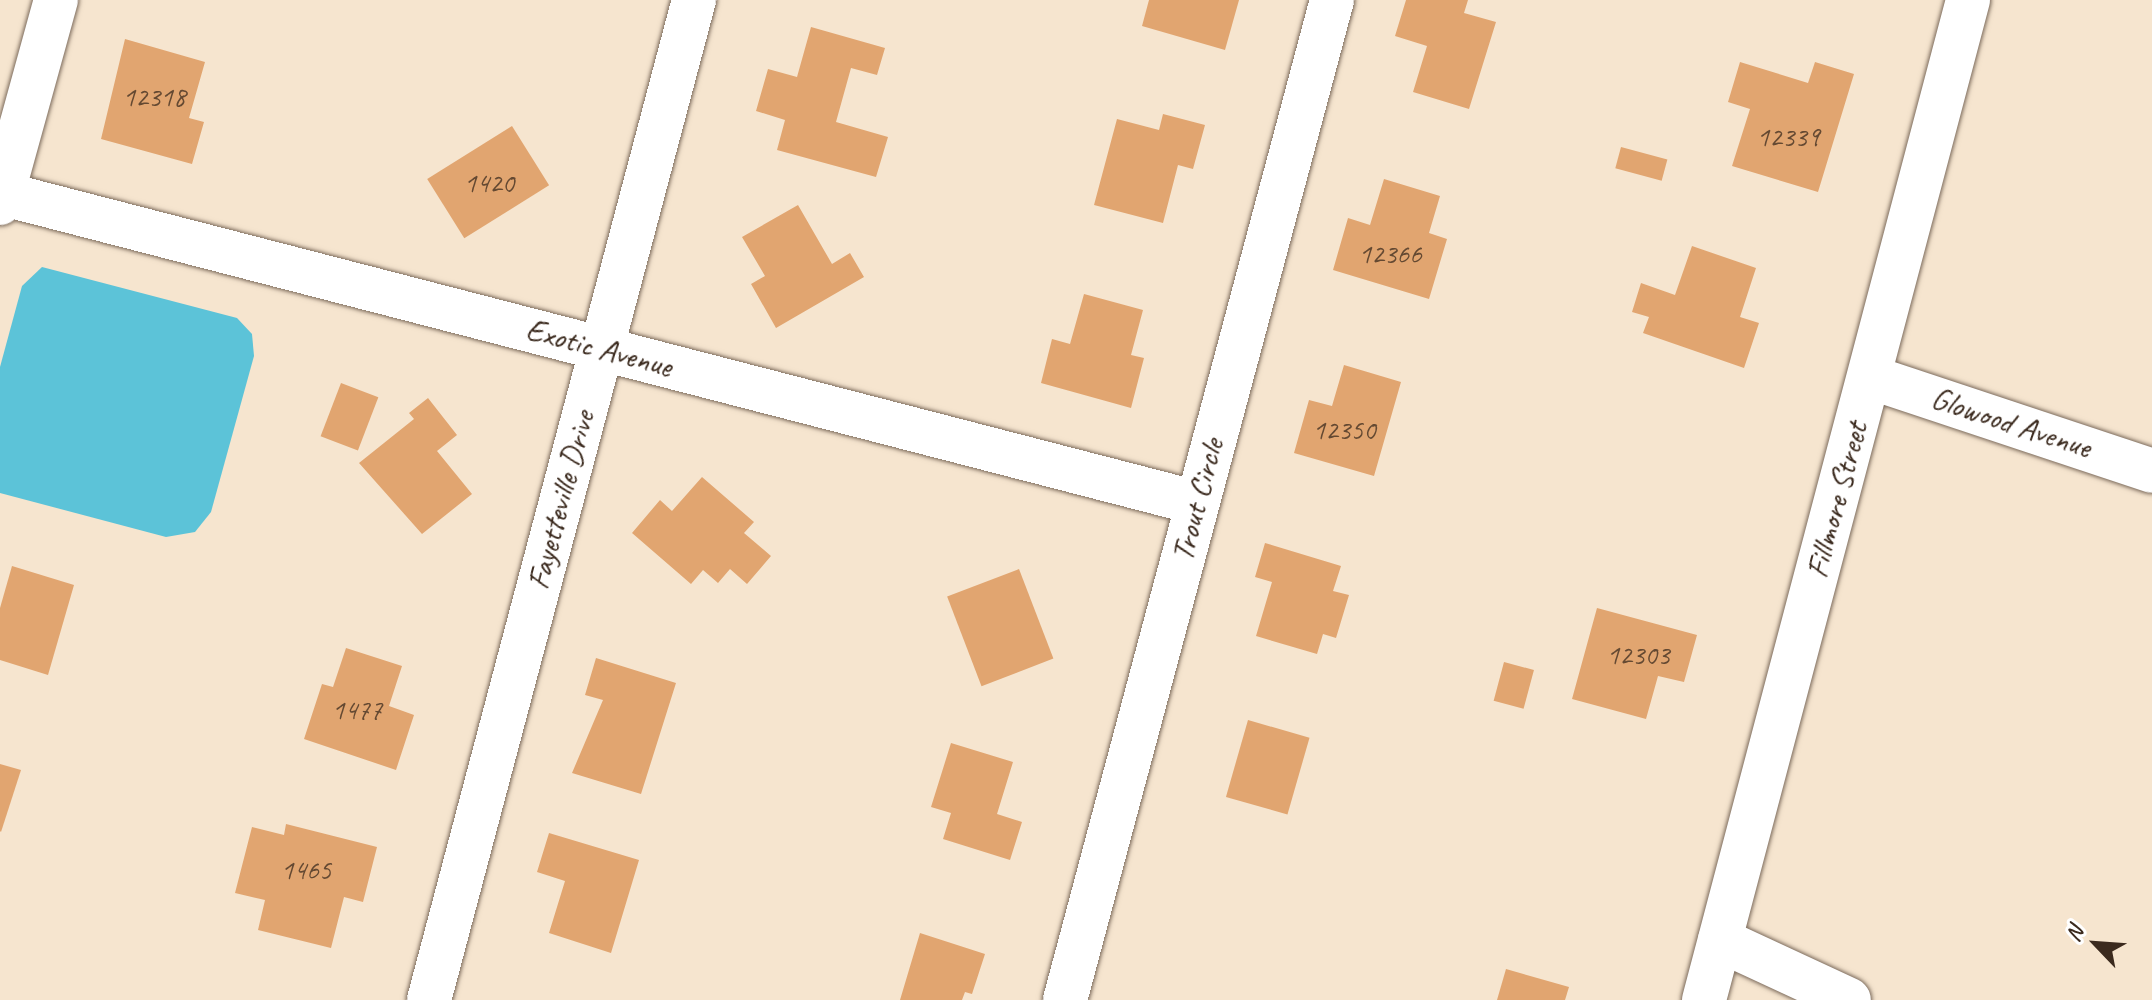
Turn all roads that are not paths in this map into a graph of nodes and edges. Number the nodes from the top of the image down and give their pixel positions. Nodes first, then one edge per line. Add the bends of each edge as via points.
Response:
1 (56, 0) edge
2 (694, 0) edge
3 (1332, 0) edge
4 (1968, 0) edge
5 (1, 197) edge
6 (601, 349) junction
7 (1870, 377) junction
8 (2152, 471) edge
9 (1198, 503) junction
10 (1720, 940) junction
11 (429, 1000) edge
12 (1065, 1000) edge
13 (1704, 1000) edge
14 (1849, 1000) edge

1 - 5 street
2 - 6 street, Fayetteville Drive
3 - 9 street, Trout Circle
4 - 7 street, Fillmore Street
5 - 6 street, Exotic Avenue
6 - 9 street, Exotic Avenue
6 - 11 street, Fayetteville Drive
7 - 8 street, Glowood Avenue
7 - 10 street, Fillmore Street
9 - 12 street, Trout Circle
10 - 13 street, Fillmore Street
10 - 14 street

